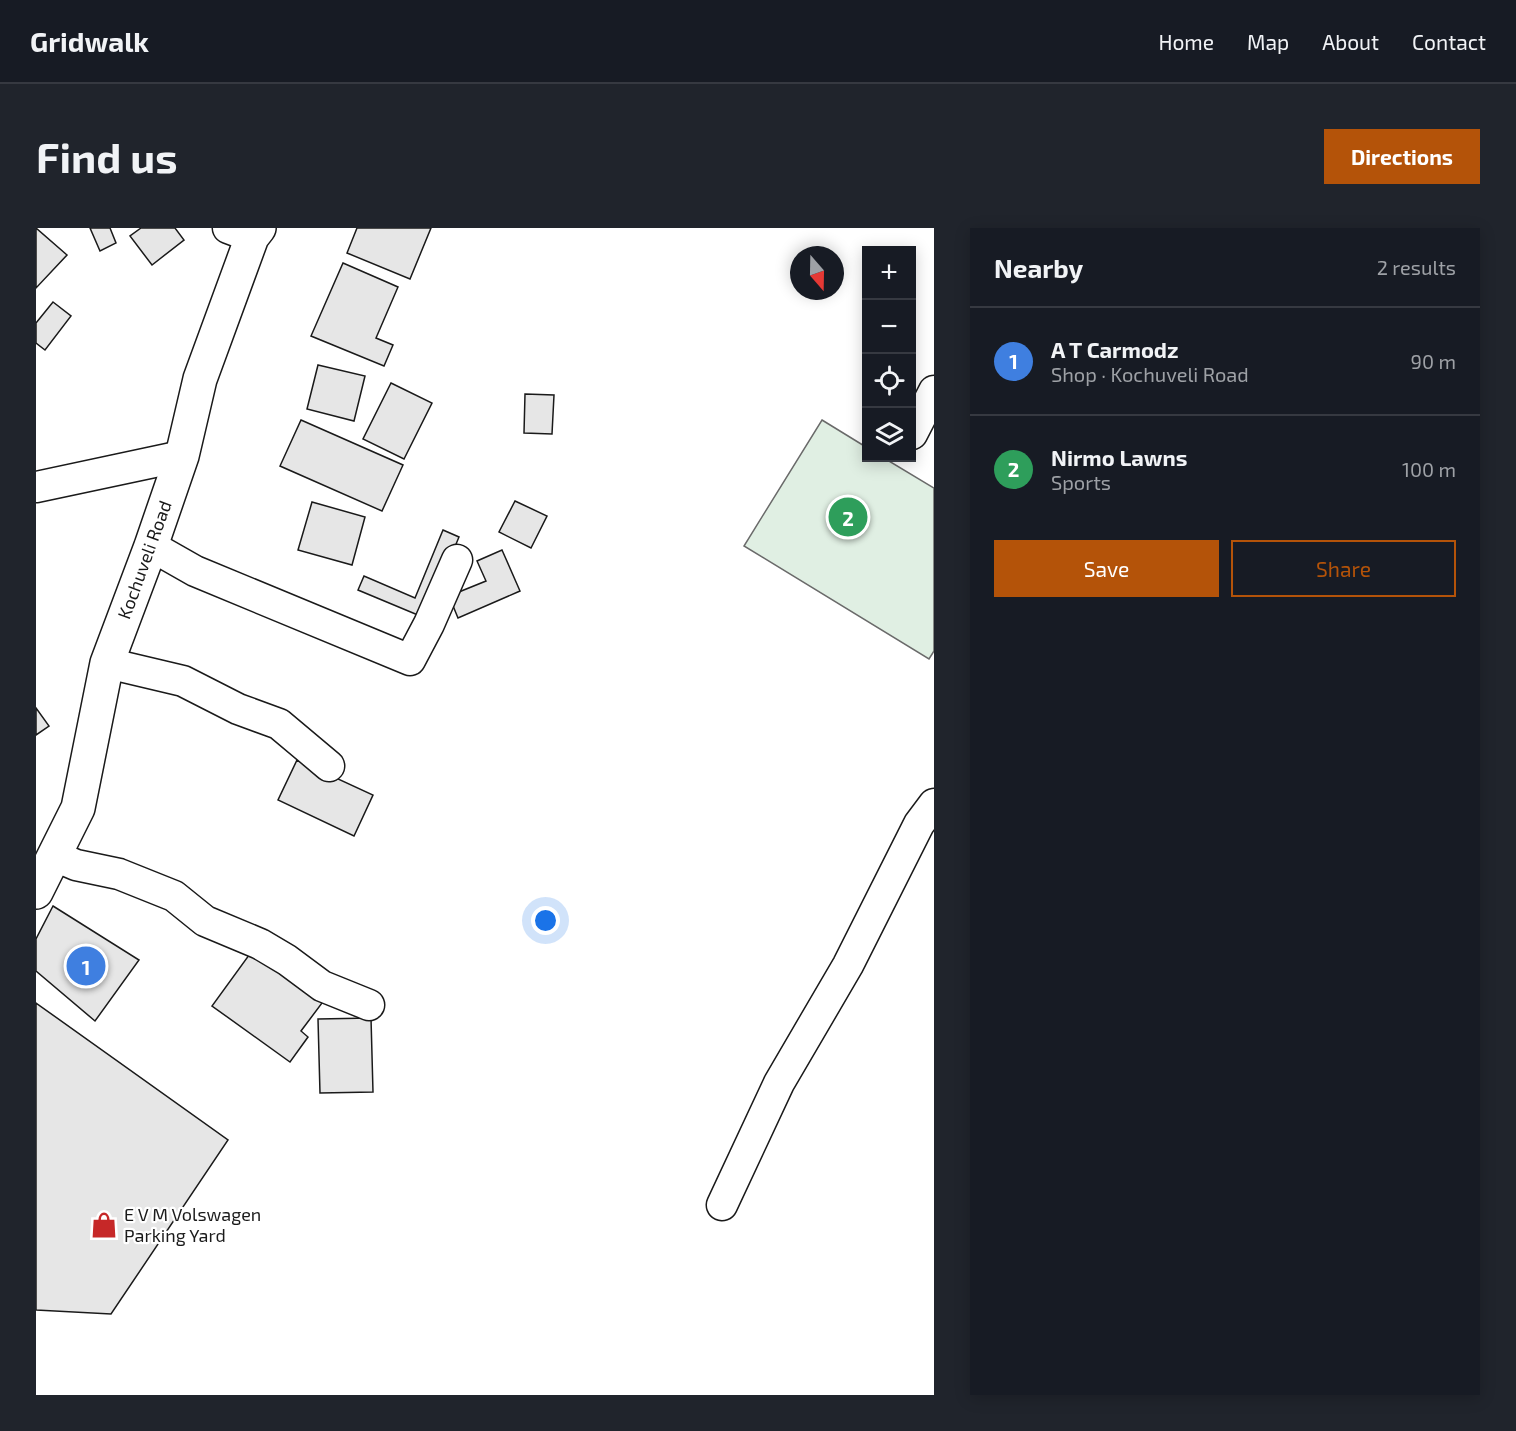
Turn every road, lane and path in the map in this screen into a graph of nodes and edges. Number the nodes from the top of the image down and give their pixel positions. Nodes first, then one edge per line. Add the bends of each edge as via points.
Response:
1 (247, 231) edge
2 (934, 391) edge
3 (916, 426) edge
4 (182, 456) junction
5 (36, 487) edge
6 (151, 546) junction
7 (457, 560) dead end
8 (107, 663) junction
9 (329, 766) dead end
10 (934, 804) edge
11 (56, 856) junction
12 (36, 892) edge
13 (369, 1005) dead end
14 (722, 1205) dead end

1 - 4 street, Kochuveli Road via 200,379
2 - 3 street
4 - 5 street
4 - 6 street, Kochuveli Road
6 - 7 street via 195,571 410,660
6 - 8 street, Kochuveli Road
8 - 9 street via 183,681 238,709 279,724
8 - 11 street, Kochuveli Road via 78,808
10 - 14 street via 919,824 848,965 779,1083
11 - 12 street, Kochuveli Road
11 - 13 street via 119,874 174,896 205,921 260,944 322,986

